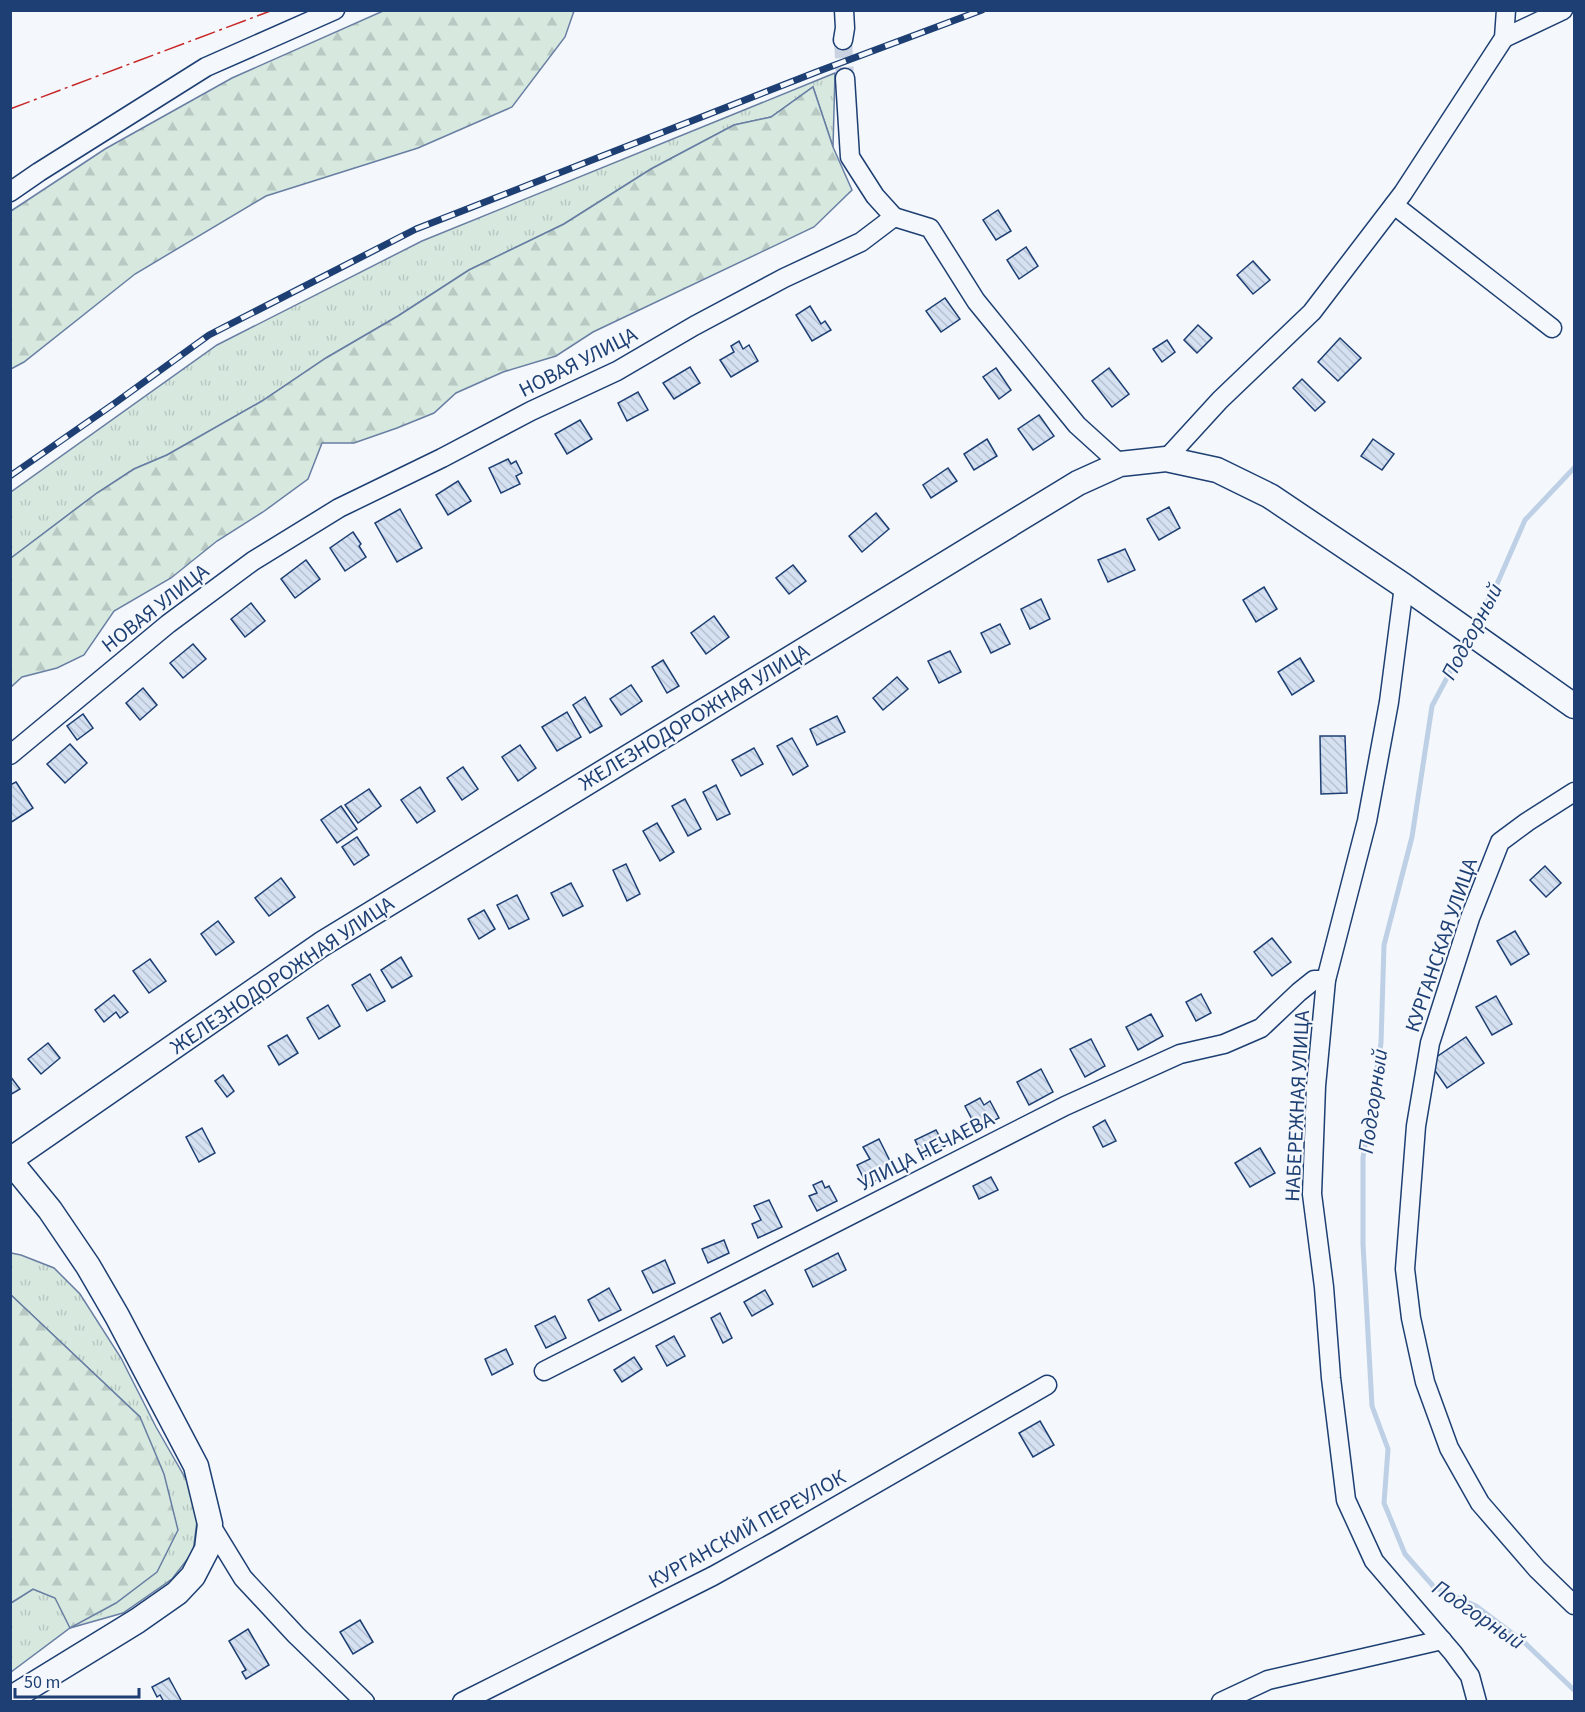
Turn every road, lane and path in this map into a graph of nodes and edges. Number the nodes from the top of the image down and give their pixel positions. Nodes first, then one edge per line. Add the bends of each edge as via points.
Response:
1 (335, 10) edge
2 (844, 10) edge
3 (1506, 10) edge
4 (1563, 10) edge
5 (1504, 38) junction
6 (843, 40) tunnel mouth
7 (845, 78) tunnel mouth
8 (10, 192) edge
9 (1394, 205) junction
10 (894, 217) junction
11 (1552, 328) dead end
12 (1166, 459) junction
13 (1120, 464) junction
14 (1404, 586) junction
15 (1521, 669) junction
16 (1575, 699) edge
17 (1575, 706) edge
18 (10, 755) edge
19 (1575, 792) edge
20 (1326, 980) junction
21 (10, 1160) edge
22 (544, 1371) dead end
23 (1047, 1384) dead end
24 (210, 1524) junction
25 (1575, 1605) edge
26 (1442, 1640) junction
27 (10, 1699) edge
28 (365, 1701) edge
29 (462, 1701) edge
30 (1221, 1701) edge
31 (1477, 1701) edge

1 - 8 street via 206,67
2 - 6 street
3 - 5 street
4 - 5 street
5 - 9 street
7 - 10 street via 850,157
9 - 11 street
9 - 12 street via 1312,312 1220,400
10 - 13 street via 930,228 976,301 1077,424
10 - 18 street, НОВАЯ УЛИЦА via 861,242 784,278 617,371 339,508 243,568 168,624
12 - 13 main road, ЖЕЛЕЗНОДОРОЖНАЯ УЛИЦА
12 - 14 main road, ЖЕЛЕЗНОДОРОЖНАЯ УЛИЦА via 1217,471 1270,496
13 - 21 main road, ЖЕЛЕЗНОДОРОЖНАЯ УЛИЦА via 1078,483 322,944
14 - 15 main road, ЖЕЛЕЗНОДОРОЖНАЯ УЛИЦА
14 - 20 street, НАБЕРЕЖНАЯ УЛИЦА via 1389,702 1367,821
15 - 16 main road
15 - 17 main road
19 - 25 street, КУРГАНСКАЯ УЛИЦА via 1500,842 1470,918 1430,1043 1416,1126 1405,1269 1425,1382 1449,1448 1480,1503 1537,1569
20 - 22 street, УЛИЦА НЕЧАЕВА via 1314,980 1261,1028 1224,1044 1180,1054 1065,1106
20 - 26 street, НАБЕРЕЖНАЯ УЛИЦА via 1316,1086 1312,1194 1346,1500 1374,1561
21 - 24 main road via 50,1210 117,1316 196,1466
23 - 29 street, КУРГАНСКИЙ ПЕРЕУЛОК via 713,1576
24 - 27 main road via 207,1549 193,1576 177,1593
24 - 28 street via 243,1578
26 - 30 street via 1268,1680
26 - 31 street, НАБЕРЕЖНАЯ УЛИЦА via 1470,1676

